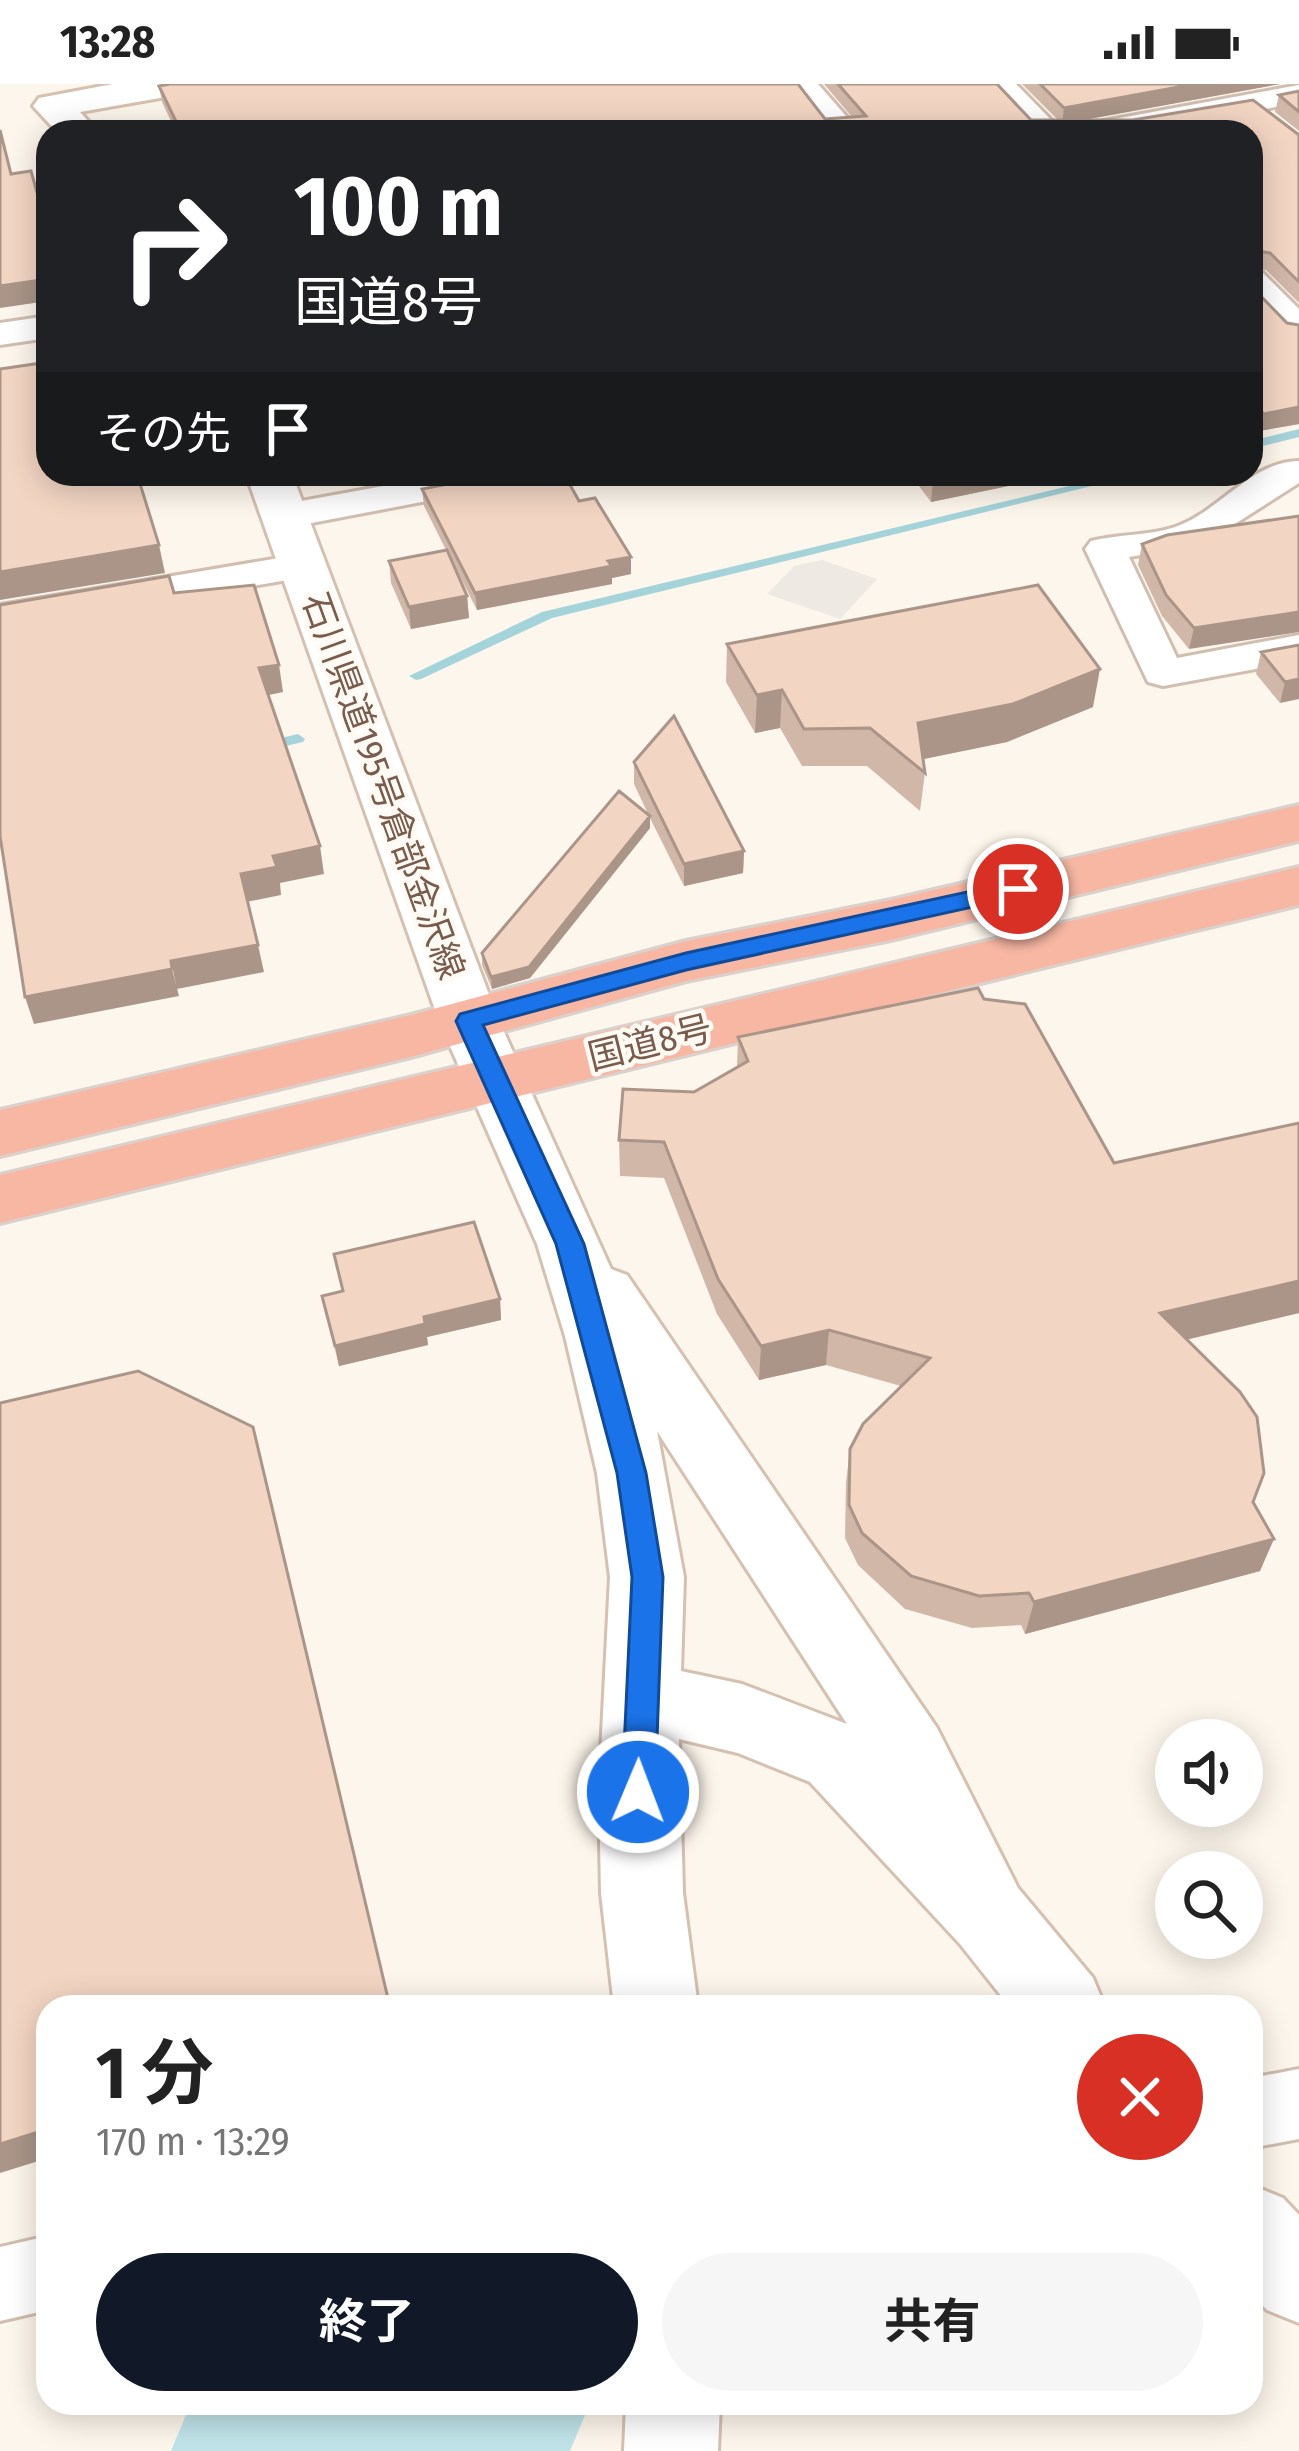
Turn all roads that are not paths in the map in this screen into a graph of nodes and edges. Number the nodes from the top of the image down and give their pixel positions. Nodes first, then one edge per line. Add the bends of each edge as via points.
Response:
1 (177, 84) edge
2 (801, 84) edge
3 (999, 84) edge
4 (1133, 84) edge
5 (1299, 94) edge
6 (45, 108) edge
7 (833, 120) edge
8 (1035, 120) edge
9 (1174, 120) edge
10 (1194, 120) edge
11 (1263, 292) edge
12 (36, 329) edge
13 (1299, 329) edge
14 (0, 334) edge
15 (1263, 336) edge
16 (1299, 472) edge
17 (451, 486) edge
18 (286, 519) edge
19 (0, 617) edge
20 (1299, 648) edge
21 (1299, 823) edge
22 (1299, 886) edge
23 (469, 1021) junction
24 (496, 1081) junction
25 (0, 1133) edge
26 (0, 1199) edge
27 (570, 1244) junction
28 (644, 1697) junction
29 (989, 1916) junction
30 (655, 1995) edge
31 (1053, 1995) edge
32 (1299, 2104) edge
33 (1263, 2111) edge
34 (1263, 2242) edge
35 (36, 2276) edge
36 (1299, 2278) edge
37 (0, 2284) edge
38 (672, 2415) edge
39 (671, 2451) edge

1 - 6 main road
2 - 7 street
3 - 8 street
4 - 9 street
5 - 10 street
11 - 13 street
12 - 14 street
13 - 15 street
16 - 20 street via 1188,537 1105,549 1162,673
17 - 18 street
18 - 19 street
18 - 23 main road, 石川県道195号倉部金沢線
21 - 23 highway, 国道8号 via 686,961
22 - 24 highway, 国道8号
23 - 24 main road, 石川県道195号倉部金沢線
23 - 25 highway, 国道8号
24 - 26 highway, 国道8号
24 - 27 main road, 石川県道195号倉部金沢線
27 - 28 main road, 石川県道195号倉部金沢線 via 632,1473 647,1577
27 - 29 main road via 909,1753
28 - 29 main road via 742,1719 838,1757
28 - 30 main road, 石川県道195号倉部金沢線 via 638,1792
29 - 31 main road
32 - 33 street
34 - 36 main road
35 - 37 street
38 - 39 main road

